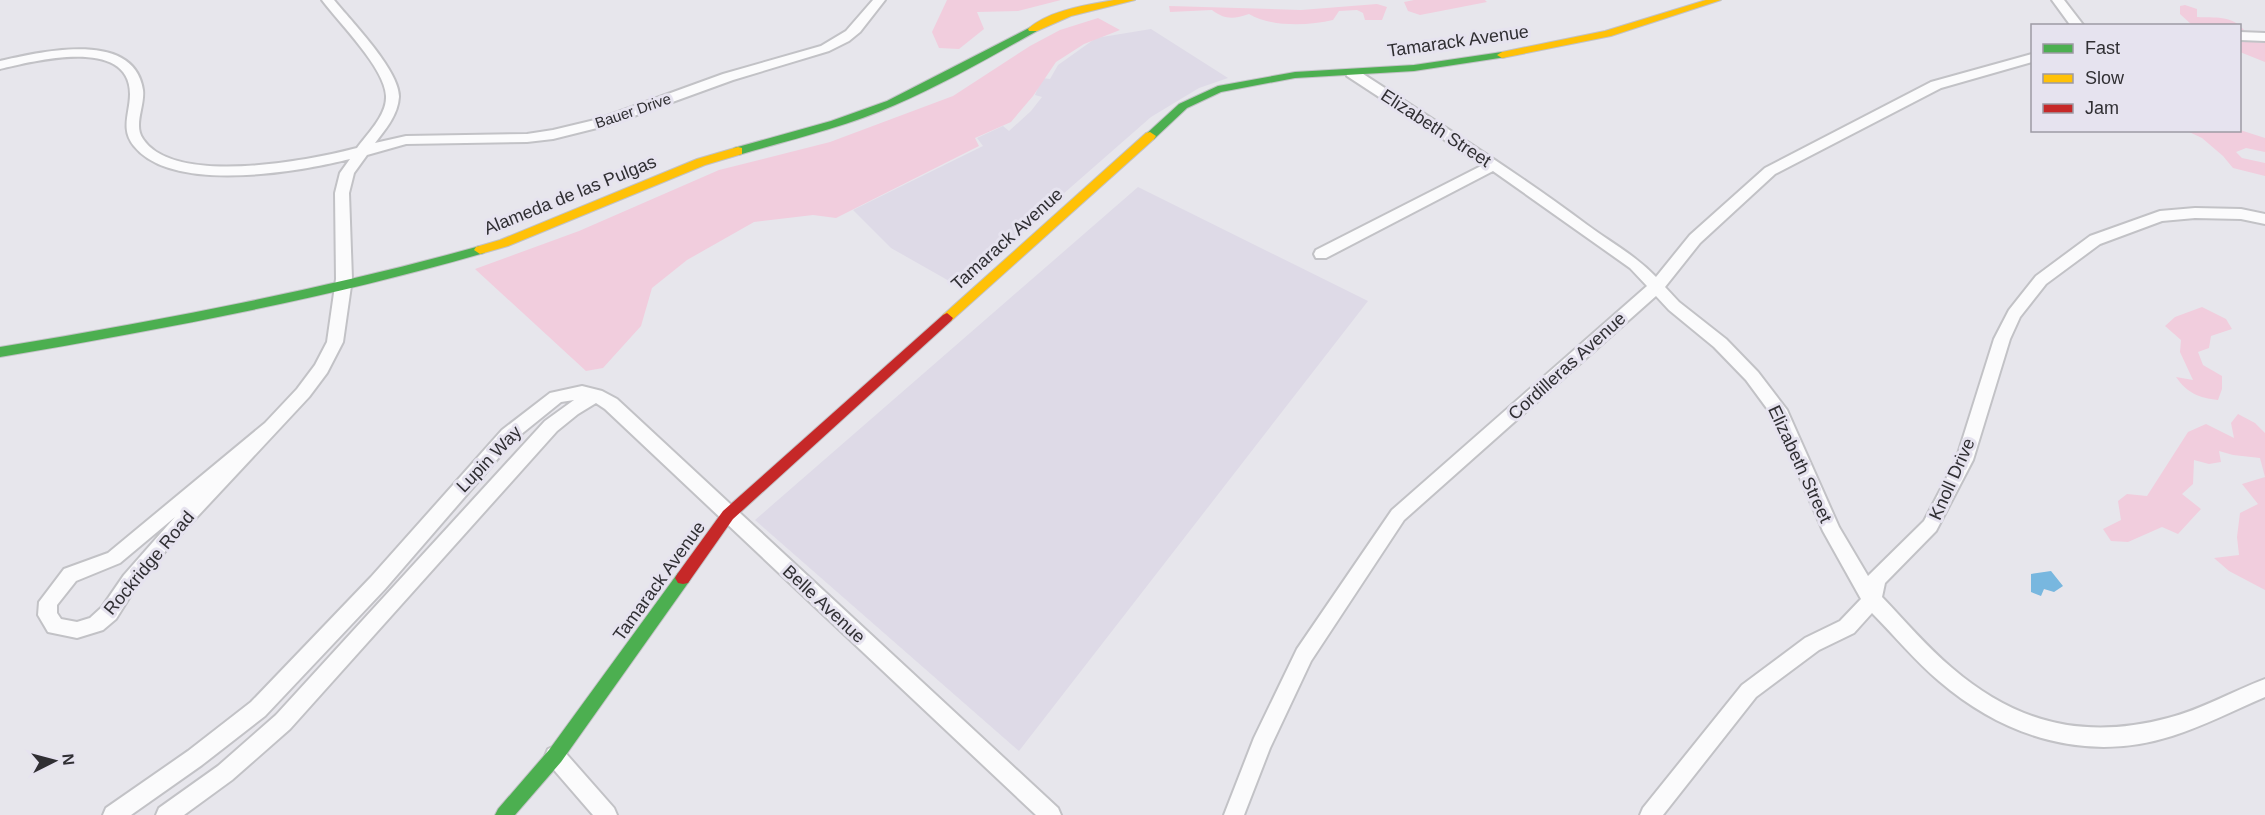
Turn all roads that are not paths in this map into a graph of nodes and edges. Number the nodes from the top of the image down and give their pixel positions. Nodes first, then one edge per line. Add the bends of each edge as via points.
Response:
1 (328, 0) edge
2 (879, 0) edge
3 (1130, 0) edge
4 (1716, 0) edge
5 (2058, 0) edge
6 (2076, 24) edge
7 (2241, 36) edge
8 (2265, 38) edge
9 (2031, 58) edge
10 (0, 65) edge
11 (1352, 74) junction
12 (362, 152) junction
13 (1493, 165) junction
14 (2265, 219) edge
15 (1321, 254) dead end
16 (343, 286) junction
17 (1656, 287) junction
18 (0, 352) edge
19 (596, 395) junction
20 (269, 428) junction
21 (728, 515) junction
22 (1872, 600) junction
23 (2265, 688) edge
24 (555, 756) junction
25 (113, 815) edge
26 (166, 815) edge
27 (504, 815) edge
28 (607, 815) edge
29 (1051, 815) edge
30 (1234, 815) edge
31 (1650, 815) edge

1 - 12 street, Rockridge Road via 381,64 393,96 388,115
2 - 12 street, Bauer Drive via 853,32 818,51 564,134 399,141
3 - 16 street, Alameda de las Pulgas via 1045,22 927,86 847,119 701,162 504,243
4 - 11 street, Tamarack Avenue via 1573,41 1473,61
5 - 6 street
7 - 8 street
9 - 17 street, Cordilleras Avenue via 1936,85 1770,171 1695,239
10 - 12 street via 72,53 104,55 126,64 137,91 131,122 135,138 147,152 186,167 264,169
11 - 13 street, Elizabeth Street
11 - 21 street, Tamarack Avenue via 1294,75 1255,81 1218,89 1183,106
12 - 16 street, Rockridge Road via 347,173 342,193
13 - 15 street
13 - 17 street, Elizabeth Street via 1635,264
14 - 22 street, Knoll Drive via 2218,213 2160,216 2095,240 2041,280 2014,314 2002,339 1964,460 1930,526 1876,579
16 - 18 street, Alameda de las Pulgas via 166,324
16 - 20 street, Rockridge Road via 335,342 321,369
17 - 22 street, Elizabeth Street via 1752,376 1781,415 1832,531
17 - 30 street, Cordilleras Avenue via 1398,515 1304,656 1261,745
19 - 21 street, Belle Avenue via 611,404
19 - 25 street, Lupin Way via 582,392 556,398 508,435 378,583 258,709
19 - 26 street, Lupin Way via 551,426 284,722 225,773
20 - 20 street, Rockridge Road via 114,558 70,575 48,602 47,615 55,626 77,630 96,624 109,613 162,543
21 - 24 street, Tamarack Avenue
21 - 29 street, Belle Avenue
22 - 23 street, Elizabeth Street via 1946,675 1989,706 2037,729 2082,738 2129,736 2171,727
22 - 31 street, Knoll Drive via 1847,627 1812,644 1749,691
24 - 27 street, Tamarack Avenue
24 - 28 street

